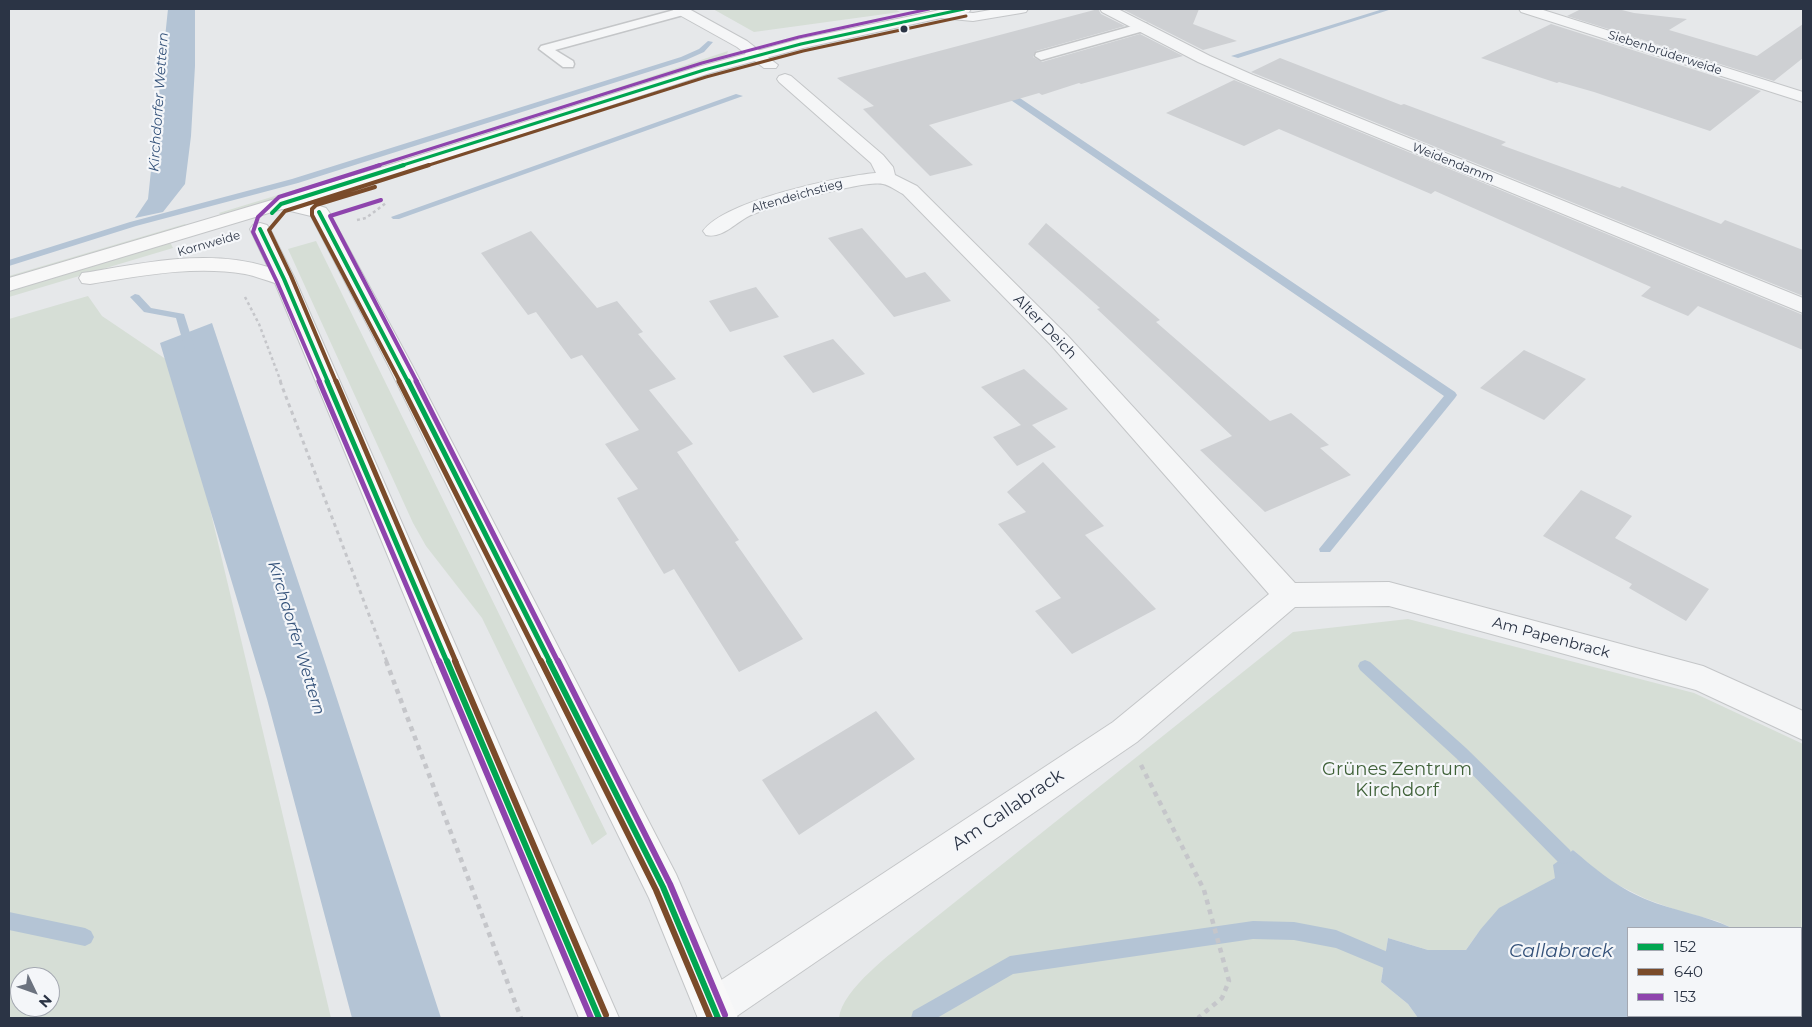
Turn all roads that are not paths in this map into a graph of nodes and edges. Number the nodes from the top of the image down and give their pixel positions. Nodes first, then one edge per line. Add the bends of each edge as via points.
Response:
1 (964, 9) edge
2 (1021, 9) edge
3 (1107, 9) edge
4 (1526, 9) edge
5 (681, 10) edge
6 (940, 14) junction
7 (1143, 27) junction
8 (1041, 56) dead end
9 (764, 60) junction
10 (568, 64) dead end
11 (785, 79) dead end
12 (1803, 97) edge
13 (886, 178) junction
14 (281, 204) junction
15 (319, 212) junction
16 (260, 229) junction
17 (713, 231) dead end
18 (90, 278) junction
19 (284, 279) junction
20 (9, 285) edge
21 (9, 302) edge
22 (1803, 306) edge
23 (1288, 595) junction
24 (1803, 726) edge
25 (710, 1015) edge
26 (599, 1018) edge

1 - 6 main road, Kornweide
2 - 6 street, Kornweide via 973,17
3 - 7 street, Weidendamm
4 - 12 street, Siebenbrüderweide
5 - 9 street
5 - 10 lane via 545,49
6 - 9 main road, Kornweide via 831,37
7 - 8 lane
7 - 22 street, Weidendamm via 1247,78
9 - 14 main road, Kornweide via 642,89
9 - 15 main road, Kornweide
11 - 13 street via 877,159 884,167
13 - 17 street, Altendeichstieg via 849,181 751,208
13 - 23 street, Alter Deich via 910,190 1059,340
14 - 15 main road via 304,206
14 - 16 main road
14 - 20 main road, Kornweide
15 - 16 main road, Kornweide
15 - 25 main road via 409,383 663,887
16 - 18 main road, Kornweide
16 - 19 main road
18 - 19 main road via 151,268 217,264
18 - 21 main road, Kornweide
19 - 26 main road
23 - 24 street, Am Papenbrack via 1389,594 1703,679
23 - 25 street, Am Callabrack via 1125,732

